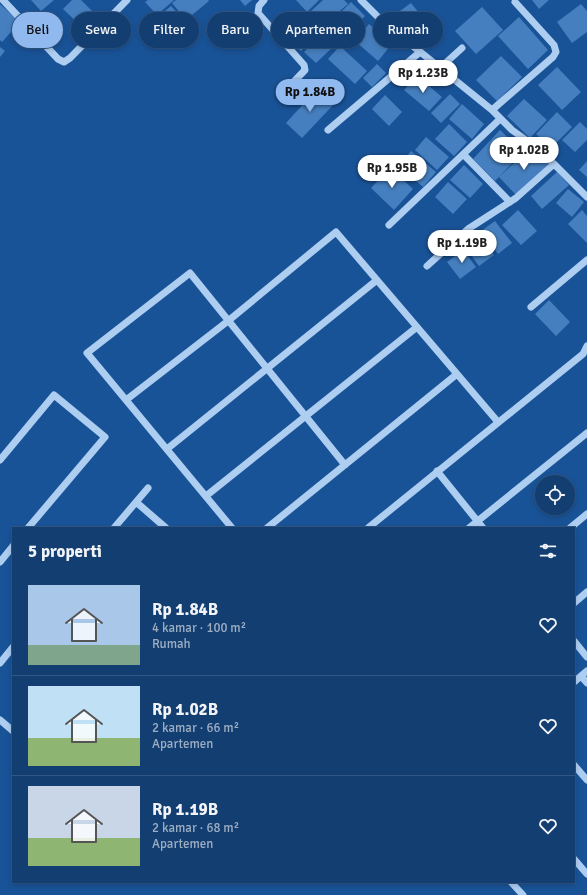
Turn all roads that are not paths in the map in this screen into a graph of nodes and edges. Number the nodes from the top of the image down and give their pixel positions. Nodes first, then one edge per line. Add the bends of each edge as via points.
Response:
1 (3, 0) edge
2 (127, 0) edge
3 (264, 0) edge
4 (361, 0) edge
5 (515, 2) dead end
6 (462, 48) dead end
7 (420, 52) junction
8 (440, 68) junction
9 (282, 94) dead end
10 (492, 110) junction
11 (500, 119) junction
12 (328, 130) dead end
13 (464, 155) junction
14 (554, 164) junction
15 (587, 197) edge
16 (510, 202) junction
17 (389, 225) dead end
18 (587, 260) edge
19 (428, 266) dead end
20 (377, 280) junction
21 (531, 307) dead end
22 (228, 321) junction
23 (417, 327) junction
24 (587, 346) edge
25 (268, 368) junction
26 (457, 374) junction
27 (126, 400) junction
28 (306, 416) junction
29 (498, 422) junction
30 (587, 433) edge
31 (167, 449) junction
32 (0, 460) edge
33 (345, 465) junction
34 (437, 471) junction
35 (148, 488) dead end
36 (206, 496) junction
37 (136, 502) junction
38 (587, 514) edge
39 (478, 521) junction
40 (29, 527) edge
41 (115, 527) edge
42 (165, 527) edge
43 (231, 527) edge
44 (268, 527) edge
45 (369, 527) edge
46 (471, 527) edge
47 (482, 527) edge
48 (571, 527) edge
49 (12, 547) edge
50 (0, 562) edge
51 (587, 592) edge
52 (575, 602) edge
53 (575, 641) edge
54 (12, 648) edge
55 (587, 657) edge
56 (0, 662) edge
57 (584, 674) edge
58 (575, 681) edge
59 (587, 683) edge
60 (0, 720) edge
61 (12, 730) edge
62 (575, 766) edge
63 (587, 780) edge
64 (575, 860) edge
65 (587, 874) edge
66 (512, 883) edge
67 (522, 895) edge

1 - 2 street via 58,59 64,62
3 - 9 street via 259,6 258,13 304,65 305,70
4 - 7 street
5 - 10 street via 554,45 556,52
6 - 8 street
7 - 8 street
7 - 12 street
8 - 10 street
10 - 11 street
11 - 13 street
11 - 14 street
13 - 16 street
13 - 17 street
14 - 15 street
14 - 16 street
16 - 19 street via 468,229
18 - 21 street
20 - 22 street via 336,232
20 - 23 street
20 - 25 street
22 - 25 street
22 - 27 street
22 - 27 street via 190,273 87,353
23 - 26 street
23 - 28 street
24 - 29 street via 583,354
25 - 28 street
25 - 31 street
26 - 29 street
26 - 33 street
27 - 31 street
28 - 33 street
28 - 36 street
29 - 34 street
30 - 39 street
31 - 36 street
32 - 40 street via 54,395 105,437
33 - 44 street
34 - 39 street
34 - 45 street
35 - 37 street
36 - 43 street
37 - 41 street
37 - 42 street
38 - 48 street
39 - 46 street
39 - 47 street
49 - 50 street
51 - 52 street
53 - 55 street
54 - 56 street
57 - 58 street
57 - 59 street
60 - 61 street
62 - 63 street
64 - 65 street
66 - 67 street

